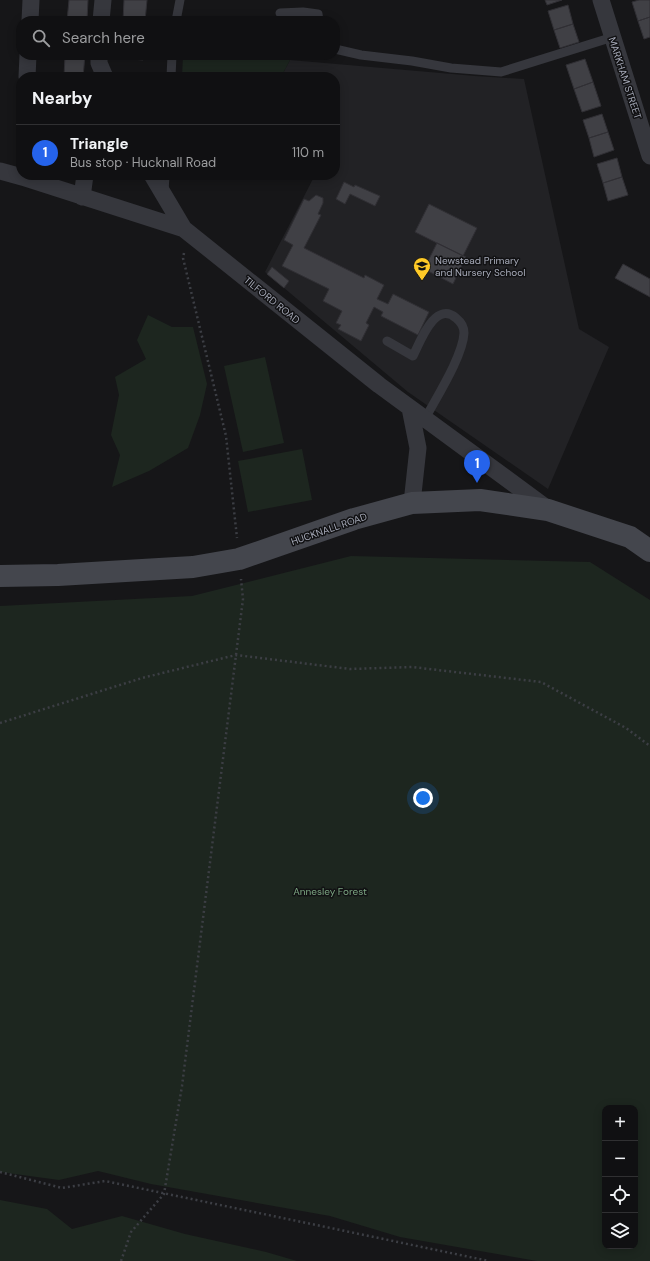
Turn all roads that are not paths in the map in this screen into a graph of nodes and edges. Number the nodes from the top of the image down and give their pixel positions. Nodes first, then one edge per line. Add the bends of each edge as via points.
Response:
1 (31, 0) edge
2 (103, 0) edge
3 (180, 0) edge
4 (601, 0) edge
5 (280, 13) dead end
6 (30, 16) edge
7 (102, 16) edge
8 (177, 16) edge
9 (318, 16) edge
10 (613, 37) junction
11 (340, 50) edge
12 (28, 60) edge
13 (172, 60) edge
14 (27, 72) edge
15 (171, 72) edge
16 (650, 156) edge
17 (0, 171) edge
18 (16, 175) edge
19 (33, 180) edge
20 (84, 180) edge
21 (155, 180) edge
22 (165, 180) edge
23 (164, 196) junction
24 (82, 197) junction
25 (184, 229) junction
26 (387, 341) dead end
27 (410, 408) junction
28 (425, 419) junction
29 (412, 503) junction
30 (548, 510) junction
31 (650, 550) edge
32 (0, 576) edge

1 - 6 street
2 - 7 street
3 - 8 lane
4 - 10 street, MARKHAM STREET
5 - 9 lane via 302,12
10 - 11 lane via 501,72 451,68
10 - 16 street, MARKHAM STREET
12 - 14 street
13 - 15 lane
17 - 18 street
19 - 24 street
20 - 24 street
21 - 23 street, TILFORD ROAD
22 - 23 lane
23 - 25 street, TILFORD ROAD
24 - 25 street
25 - 27 street, TILFORD ROAD
26 - 28 lane via 413,356 432,320 437,316 455,316 462,324 464,333 460,350
27 - 28 street, TILFORD ROAD
27 - 29 street via 418,448
28 - 30 street, TILFORD ROAD
29 - 30 street, HUCKNALL ROAD via 480,500
29 - 32 street, HUCKNALL ROAD via 354,519 239,559 193,567
30 - 31 street, HUCKNALL ROAD via 630,537

